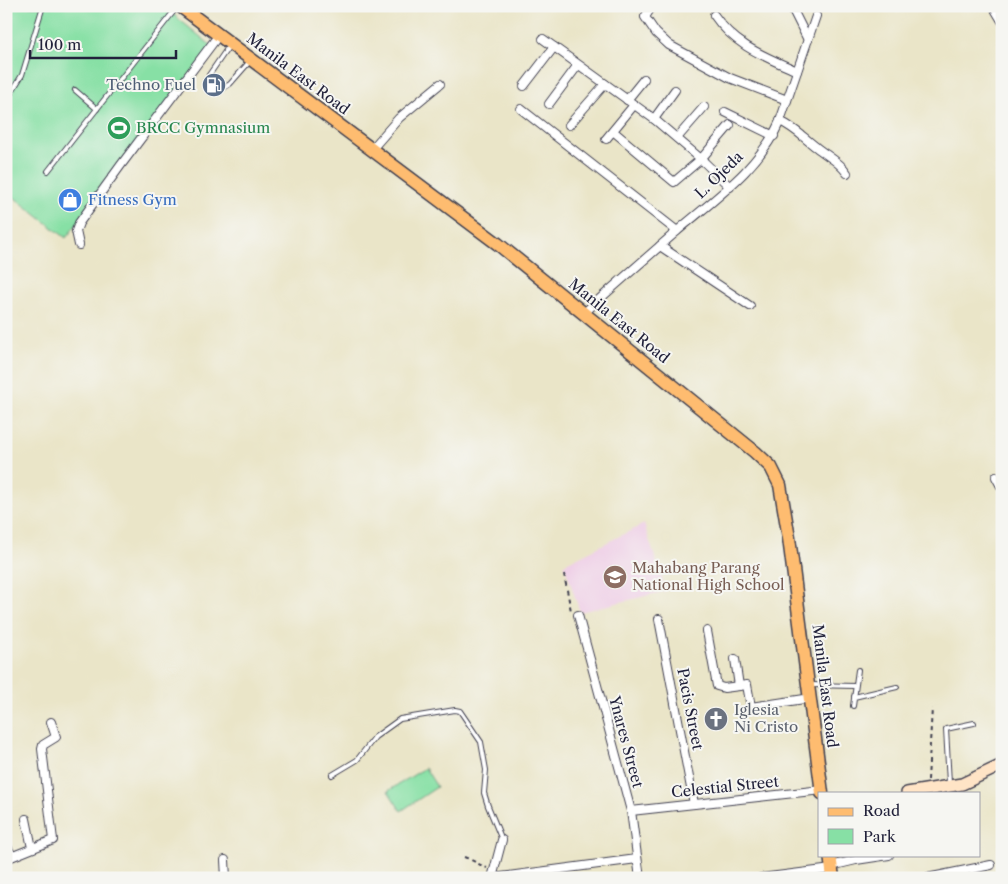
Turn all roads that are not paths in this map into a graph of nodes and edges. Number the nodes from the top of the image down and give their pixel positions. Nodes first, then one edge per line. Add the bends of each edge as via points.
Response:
1 (43, 6) edge
2 (179, 6) edge
3 (652, 6) edge
4 (993, 6) edge
5 (792, 8) dead end
6 (714, 15) dead end
7 (816, 16) dead end
8 (1002, 21) edge
9 (218, 36) junction
10 (543, 39) dead end
11 (808, 40) junction
12 (230, 44) junction
13 (554, 47) junction
14 (251, 60) junction
15 (578, 65) junction
16 (797, 71) junction
17 (644, 79) dead end
18 (440, 84) dead end
19 (605, 84) junction
20 (524, 86) dead end
21 (75, 90) dead end
22 (676, 90) dead end
23 (8, 98) dead end
24 (787, 100) junction
25 (630, 102) junction
26 (549, 104) dead end
27 (704, 107) dead end
28 (97, 109) junction
29 (521, 109) dead end
30 (725, 112) dead end
31 (654, 119) junction
32 (780, 121) junction
33 (569, 125) dead end
34 (730, 125) dead end
35 (613, 131) junction
36 (774, 136) junction
37 (677, 138) junction
38 (606, 139) dead end
39 (371, 150) junction
40 (701, 159) junction
41 (48, 171) dead end
42 (847, 173) dead end
43 (730, 187) junction
44 (677, 231) junction
45 (79, 245) dead end
46 (660, 246) junction
47 (750, 306) dead end
48 (584, 313) junction
49 (996, 477) dead end
50 (1002, 488) edge
51 (578, 615) road end
52 (659, 619) dead end
53 (707, 632) dead end
54 (736, 659) dead end
55 (858, 670) dead end
56 (809, 685) junction
57 (743, 686) junction
58 (855, 686) junction
59 (897, 687) dead end
60 (854, 697) junction
61 (811, 698) junction
62 (853, 706) dead end
63 (52, 722) dead end
64 (974, 723) dead end
65 (1002, 765) edge
66 (332, 775) dead end
67 (949, 787) junction
68 (818, 792) edge
69 (822, 792) edge
70 (913, 792) edge
71 (694, 804) junction
72 (631, 811) junction
73 (26, 819) dead end
74 (502, 840) joint
75 (6, 845) edge
76 (32, 848) junction
77 (882, 856) edge
78 (9, 857) edge
79 (637, 859) junction
80 (225, 860) dead end
81 (991, 865) dead end
82 (831, 867) edge
83 (493, 875) edge
84 (226, 878) edge
85 (640, 878) edge
86 (761, 878) edge
87 (927, 878) edge

1 - 23 lane via 22,75
2 - 9 main road, Manila East Road
2 - 28 lane
3 - 24 street via 645,17 669,45 730,78
4 - 8 street
5 - 11 street
6 - 16 street via 729,34 747,48
7 - 11 street, L. Ojeda
9 - 12 main road, Manila East Road
9 - 45 street via 80,223 76,231
10 - 13 street
11 - 16 street, L. Ojeda
12 - 14 main road, Manila East Road
12 - 14 lane via 209,75 222,89
13 - 15 street
13 - 20 street
14 - 39 main road, Manila East Road
15 - 19 street
15 - 26 street
16 - 24 street, L. Ojeda
17 - 25 street
18 - 39 street via 399,118
19 - 25 street
19 - 33 street
21 - 28 lane
22 - 31 street
24 - 32 street, L. Ojeda
25 - 31 street
25 - 35 street
27 - 37 street
28 - 41 lane
29 - 44 street
30 - 36 street
31 - 37 street
32 - 36 street, L. Ojeda
32 - 42 street via 800,132
34 - 40 street
35 - 38 street
35 - 40 street via 674,182
36 - 43 street, L. Ojeda
37 - 40 street
39 - 48 main road, Manila East Road via 498,244
40 - 43 street
43 - 44 street, L. Ojeda
44 - 46 street, L. Ojeda
46 - 47 street
46 - 48 street, L. Ojeda
48 - 56 main road, Manila East Road via 770,467 780,486
49 - 50 street
51 - 72 street, Ynares Street
52 - 71 street, Pacis Street
53 - 57 street via 717,686
54 - 57 street
55 - 58 lane
56 - 58 lane
56 - 61 main road, Manila East Road
57 - 61 street via 751,707
58 - 60 lane
59 - 60 lane
60 - 62 lane
61 - 69 main road, Manila East Road
63 - 76 street via 56,736 42,749 53,840
64 - 67 lane via 946,730
65 - 67 street
66 - 74 lane via 357,760 375,737 400,719 460,711 481,742 486,770 484,793
67 - 70 street
68 - 71 street, Celestial Street
71 - 72 street, Celestial Street
72 - 79 street, Ynares Street
73 - 76 street
74 - 83 street
75 - 78 street
76 - 78 street
77 - 82 street
79 - 83 street
79 - 85 street, Ynares Street
80 - 84 street
81 - 87 street
82 - 86 street

